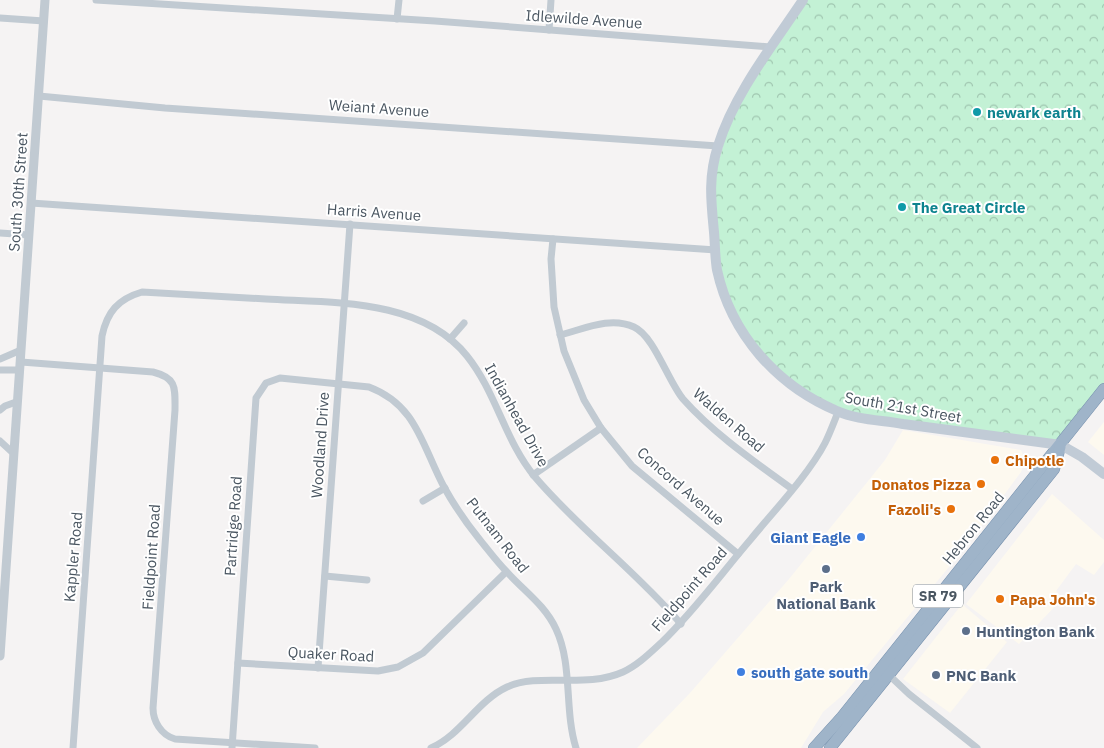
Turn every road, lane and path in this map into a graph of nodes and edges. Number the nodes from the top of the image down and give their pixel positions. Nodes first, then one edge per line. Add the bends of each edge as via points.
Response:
1 (45, 0) edge
2 (96, 0) edge
3 (225, 0) edge
4 (399, 0) edge
5 (551, 0) edge
6 (803, 0) edge
7 (224, 9) junction
8 (0, 18) edge
9 (397, 19) junction
10 (44, 21) junction
11 (549, 30) junction
12 (770, 47) junction
13 (38, 96) junction
14 (718, 146) junction
15 (31, 203) junction
16 (350, 224) junction
17 (0, 233) edge
18 (29, 235) junction
19 (553, 239) junction
20 (716, 250) junction
21 (344, 304) junction
22 (464, 323) dead end
23 (560, 335) junction
24 (450, 339) junction
25 (21, 350) junction
26 (0, 359) edge
27 (20, 366) junction
28 (99, 368) junction
29 (0, 370) edge
30 (338, 385) junction
31 (1104, 389) edge
32 (16, 402) junction
33 (0, 410) edge
34 (838, 412) junction
35 (601, 428) junction
36 (0, 441) edge
37 (1061, 445) junction
38 (13, 453) junction
39 (1104, 474) edge
40 (533, 475) junction
41 (445, 488) junction
42 (792, 489) junction
43 (423, 501) dead end
44 (738, 554) junction
45 (506, 572) junction
46 (325, 576) junction
47 (366, 580) dead end
48 (919, 620) junction
49 (1, 624) edge
50 (681, 624) junction
51 (0, 656) edge
52 (238, 663) junction
53 (318, 668) junction
54 (877, 671) junction
55 (890, 676) junction
56 (567, 682) junction
57 (834, 744) edge
58 (232, 745) edge
59 (73, 748) edge
60 (315, 748) edge
61 (431, 748) edge
62 (576, 748) edge
63 (814, 748) edge
64 (977, 748) edge

1 - 10 street, South 30th Street
2 - 7 street, Idlewilde Avenue
3 - 7 street
4 - 9 street
5 - 11 street
6 - 12 main road, South 21st Street
7 - 9 street, Idlewilde Avenue
8 - 10 street
9 - 11 street, Idlewilde Avenue
10 - 13 street, South 30th Street
11 - 12 street, Idlewilde Avenue
12 - 14 main road, South 21st Street via 730,116
13 - 14 street, Weiant Avenue via 165,108
13 - 15 street, South 30th Street
14 - 20 main road, South 21st Street via 709,196
15 - 16 street, Harris Avenue
15 - 18 street, South 30th Street
16 - 19 street, Harris Avenue
16 - 21 street, Woodland Drive
17 - 18 street
18 - 25 street, South 30th Street
19 - 20 street, Harris Avenue
19 - 23 street, Concord Avenue via 552,284
20 - 34 main road, South 21st Street via 723,292 736,322 755,350 777,374 810,398
21 - 24 street, Indianhead Drive via 412,318 432,326
21 - 28 street, Indianhead Drive via 142,292 129,296 110,313 102,336
21 - 30 street, Woodland Drive
22 - 24 street
23 - 35 street, Concord Avenue via 584,400
23 - 42 street, Walden Road via 615,322 636,328 646,338 683,399 720,434
24 - 40 street, Indianhead Drive via 485,381 504,424
25 - 26 street
25 - 27 street, South 30th Street
27 - 28 street, Fieldpoint Road
27 - 29 street, Fieldpoint Road
27 - 32 street, South 30th Street
28 - 58 street, Fieldpoint Road via 164,375 175,388 153,708 160,729 171,738
28 - 59 street, Kappler Road
30 - 41 street, Putnam Road via 370,387 383,392 406,410
30 - 46 street, Woodland Drive
30 - 52 street, Partridge Road via 280,378 269,381 257,395
31 - 37 highway, Hebron Road / SR 79
32 - 33 street
32 - 38 street, South 30th Street
34 - 37 main road, South 21st Street
34 - 42 street, Fieldpoint Road via 825,444
35 - 40 street
35 - 44 street, Concord Avenue via 632,466
36 - 38 street
37 - 39 main road
37 - 48 highway, Hebron Road / SR 79 via 1045,460
37 - 55 highway, Hebron Road / SR 79 via 1054,469
38 - 49 street, South 30th Street
40 - 50 street, Indianhead Drive via 578,526 665,605
41 - 43 street
41 - 45 street, Putnam Road
42 - 44 street, Fieldpoint Road
44 - 50 street, Fieldpoint Road
45 - 53 street, Quaker Road via 423,653 406,664 378,671
45 - 56 street, Putnam Road via 548,613 561,641
46 - 47 street
46 - 53 street, Woodland Drive
48 - 54 highway, Hebron Road / SR 79
48 - 55 highway via 918,627 893,660
49 - 51 street, South 30th Street
50 - 56 street, Fieldpoint Road via 639,663 623,672 604,678
52 - 53 street, Quaker Road
52 - 58 street, Partridge Road
54 - 57 highway via 874,687 839,730
54 - 63 highway, Hebron Road / SR 79
55 - 57 highway, Hebron Road / SR 79
55 - 64 street
56 - 61 street, Fieldpoint Road via 530,681 508,687 488,700 451,737
56 - 62 street, Putnam Road
58 - 60 street, Fieldpoint Road

